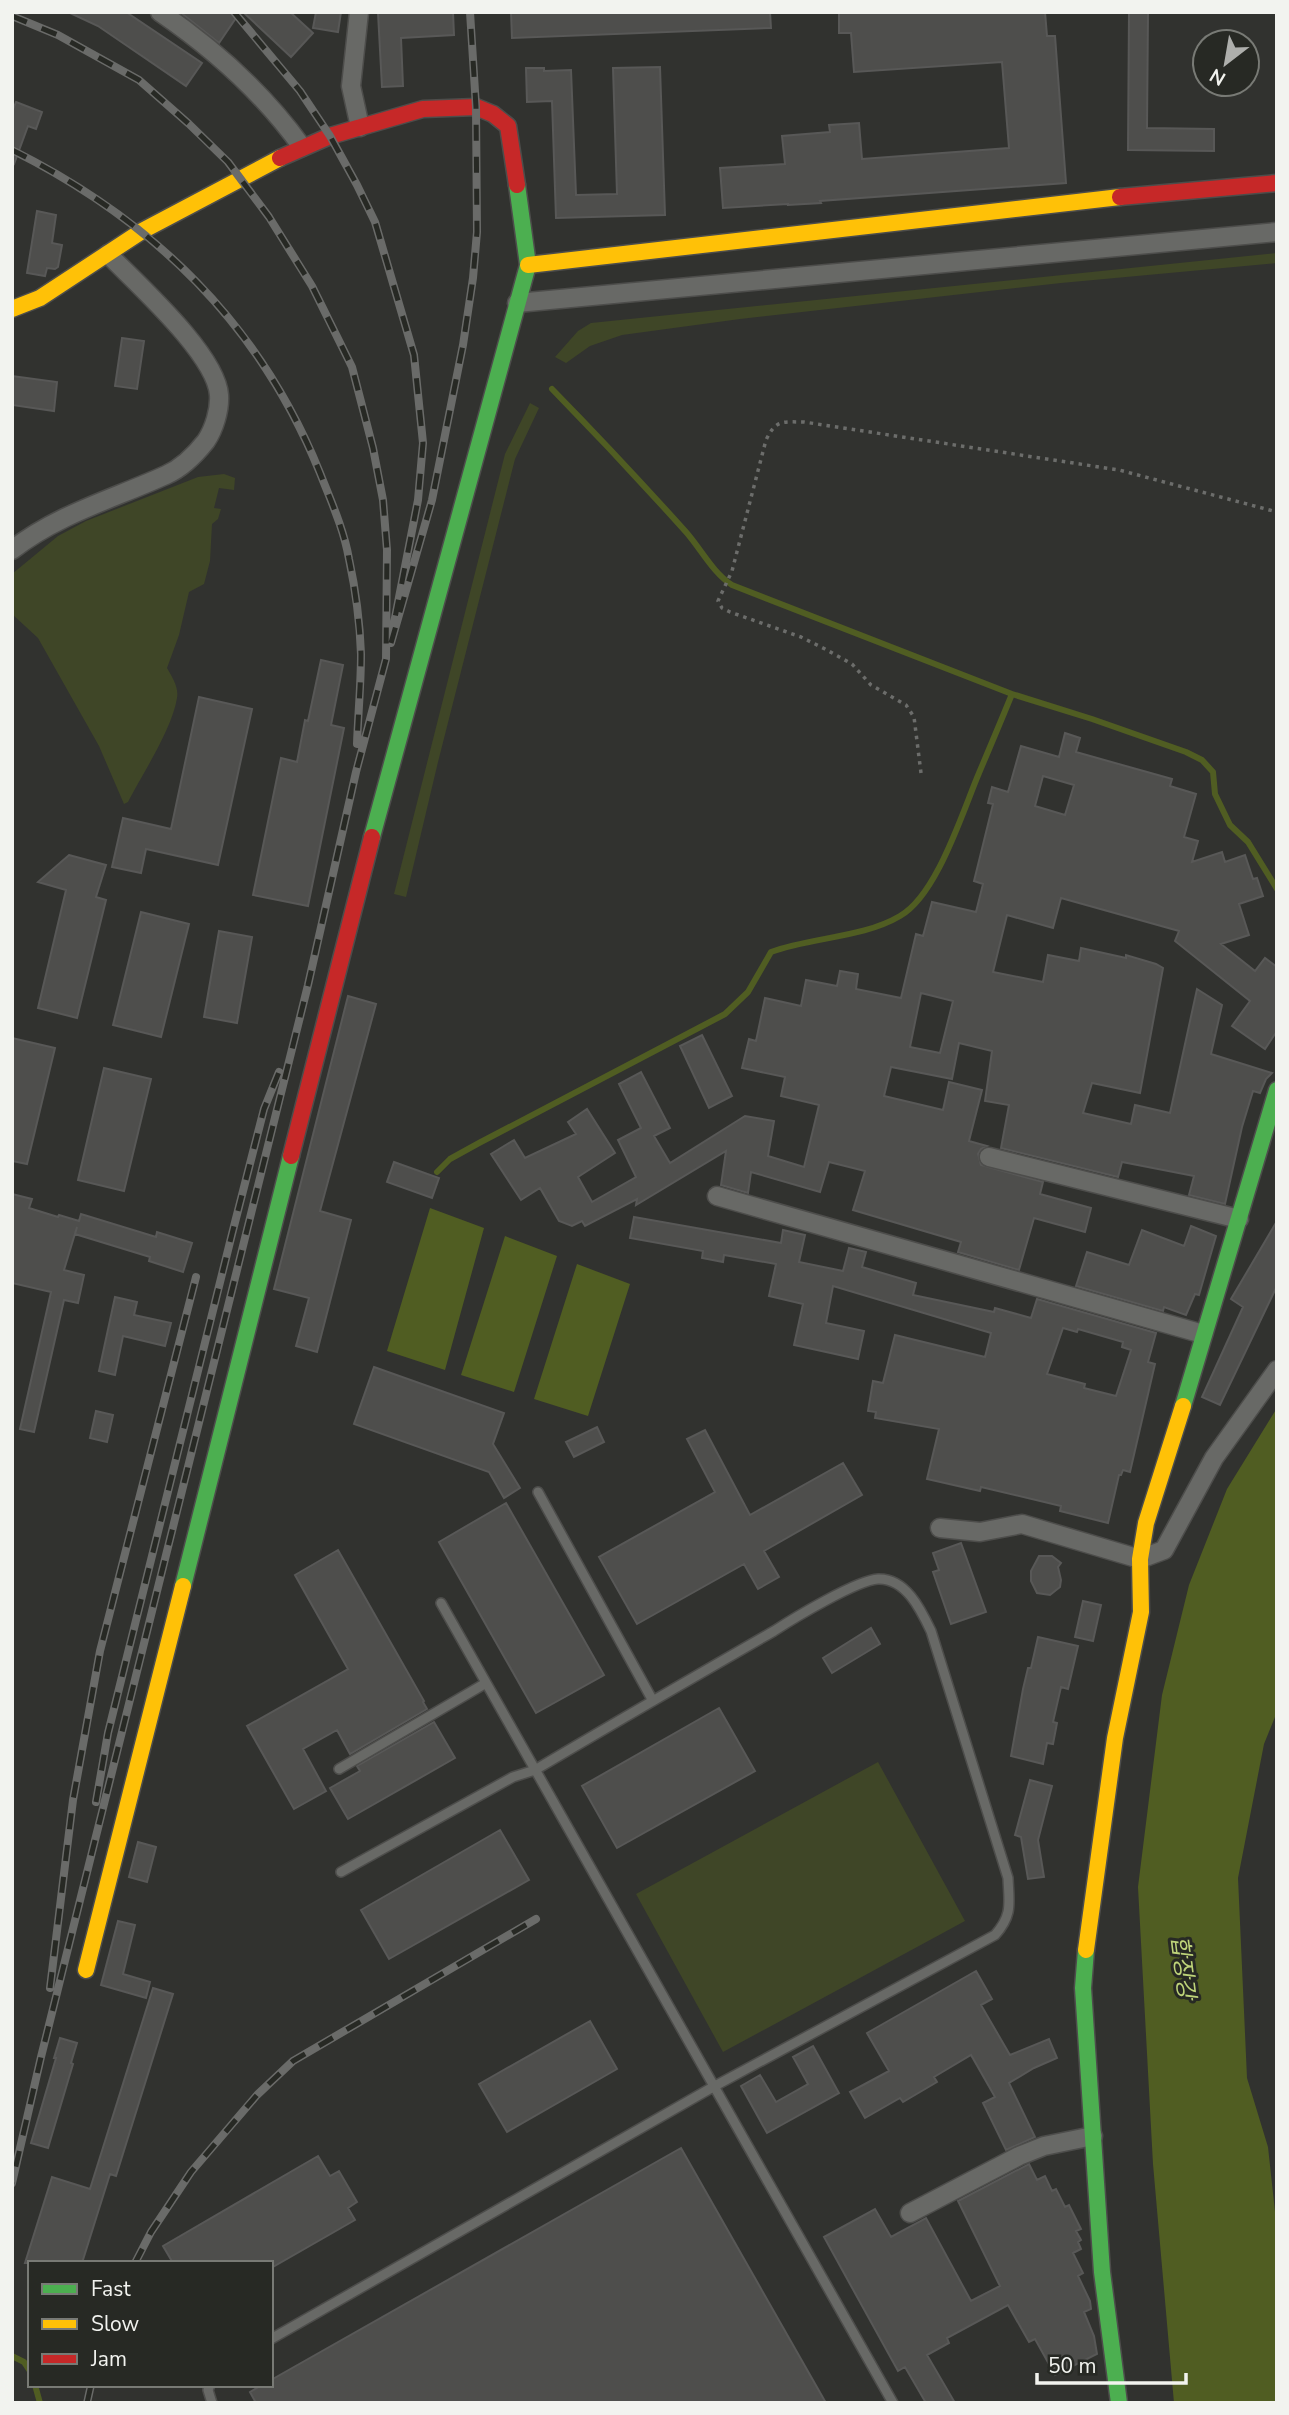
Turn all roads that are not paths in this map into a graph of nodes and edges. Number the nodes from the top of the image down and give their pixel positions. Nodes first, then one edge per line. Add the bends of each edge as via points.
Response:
1 (160, 12) edge
2 (359, 12) edge
3 (360, 127) junction
4 (302, 147) junction
5 (1277, 183) edge
6 (1277, 232) edge
7 (108, 254) junction
8 (528, 265) junction
9 (517, 303) junction
10 (12, 309) edge
11 (12, 550) edge
12 (1277, 1090) edge
13 (989, 1157) dead end
14 (718, 1196) dead end
15 (1239, 1219) junction
16 (1203, 1334) junction
17 (1277, 1370) edge
18 (538, 1492) dead end
19 (940, 1528) dead end
20 (1140, 1559) junction
21 (441, 1603) dead end
22 (486, 1684) junction
23 (653, 1701) junction
24 (339, 1769) dead end
25 (535, 1770) junction
26 (341, 1872) dead end
27 (86, 1970) dead end
28 (713, 2087) junction
29 (1093, 2136) junction
30 (910, 2213) dead end
31 (273, 2338) edge
32 (893, 2403) edge
33 (1119, 2403) edge

1 - 4 street via 240,76
2 - 3 street via 351,86
3 - 4 street
3 - 8 street via 423,109 476,107 508,126
4 - 7 street via 142,231
5 - 8 street via 1057,203
6 - 9 street
7 - 10 street via 40,298
7 - 11 street via 175,323 210,368 219,394 216,418 198,451 177,469 73,512
8 - 9 street
9 - 27 street via 380,804
12 - 15 street
13 - 15 street
14 - 16 street
15 - 16 street
16 - 20 street via 1146,1523
17 - 20 street via 1214,1458 1164,1550
18 - 23 lane
19 - 20 street via 980,1532 1022,1524
20 - 29 street via 1141,1612 1115,1738 1083,1988
21 - 22 lane
22 - 24 lane
22 - 25 lane
23 - 25 lane
23 - 28 lane via 864,1581 895,1583 920,1608 932,1631 1008,1878 1009,1915 995,1935
25 - 26 lane via 513,1777
25 - 28 lane
28 - 31 lane
28 - 32 lane
29 - 30 street via 1019,2156
29 - 33 street via 1102,2272

